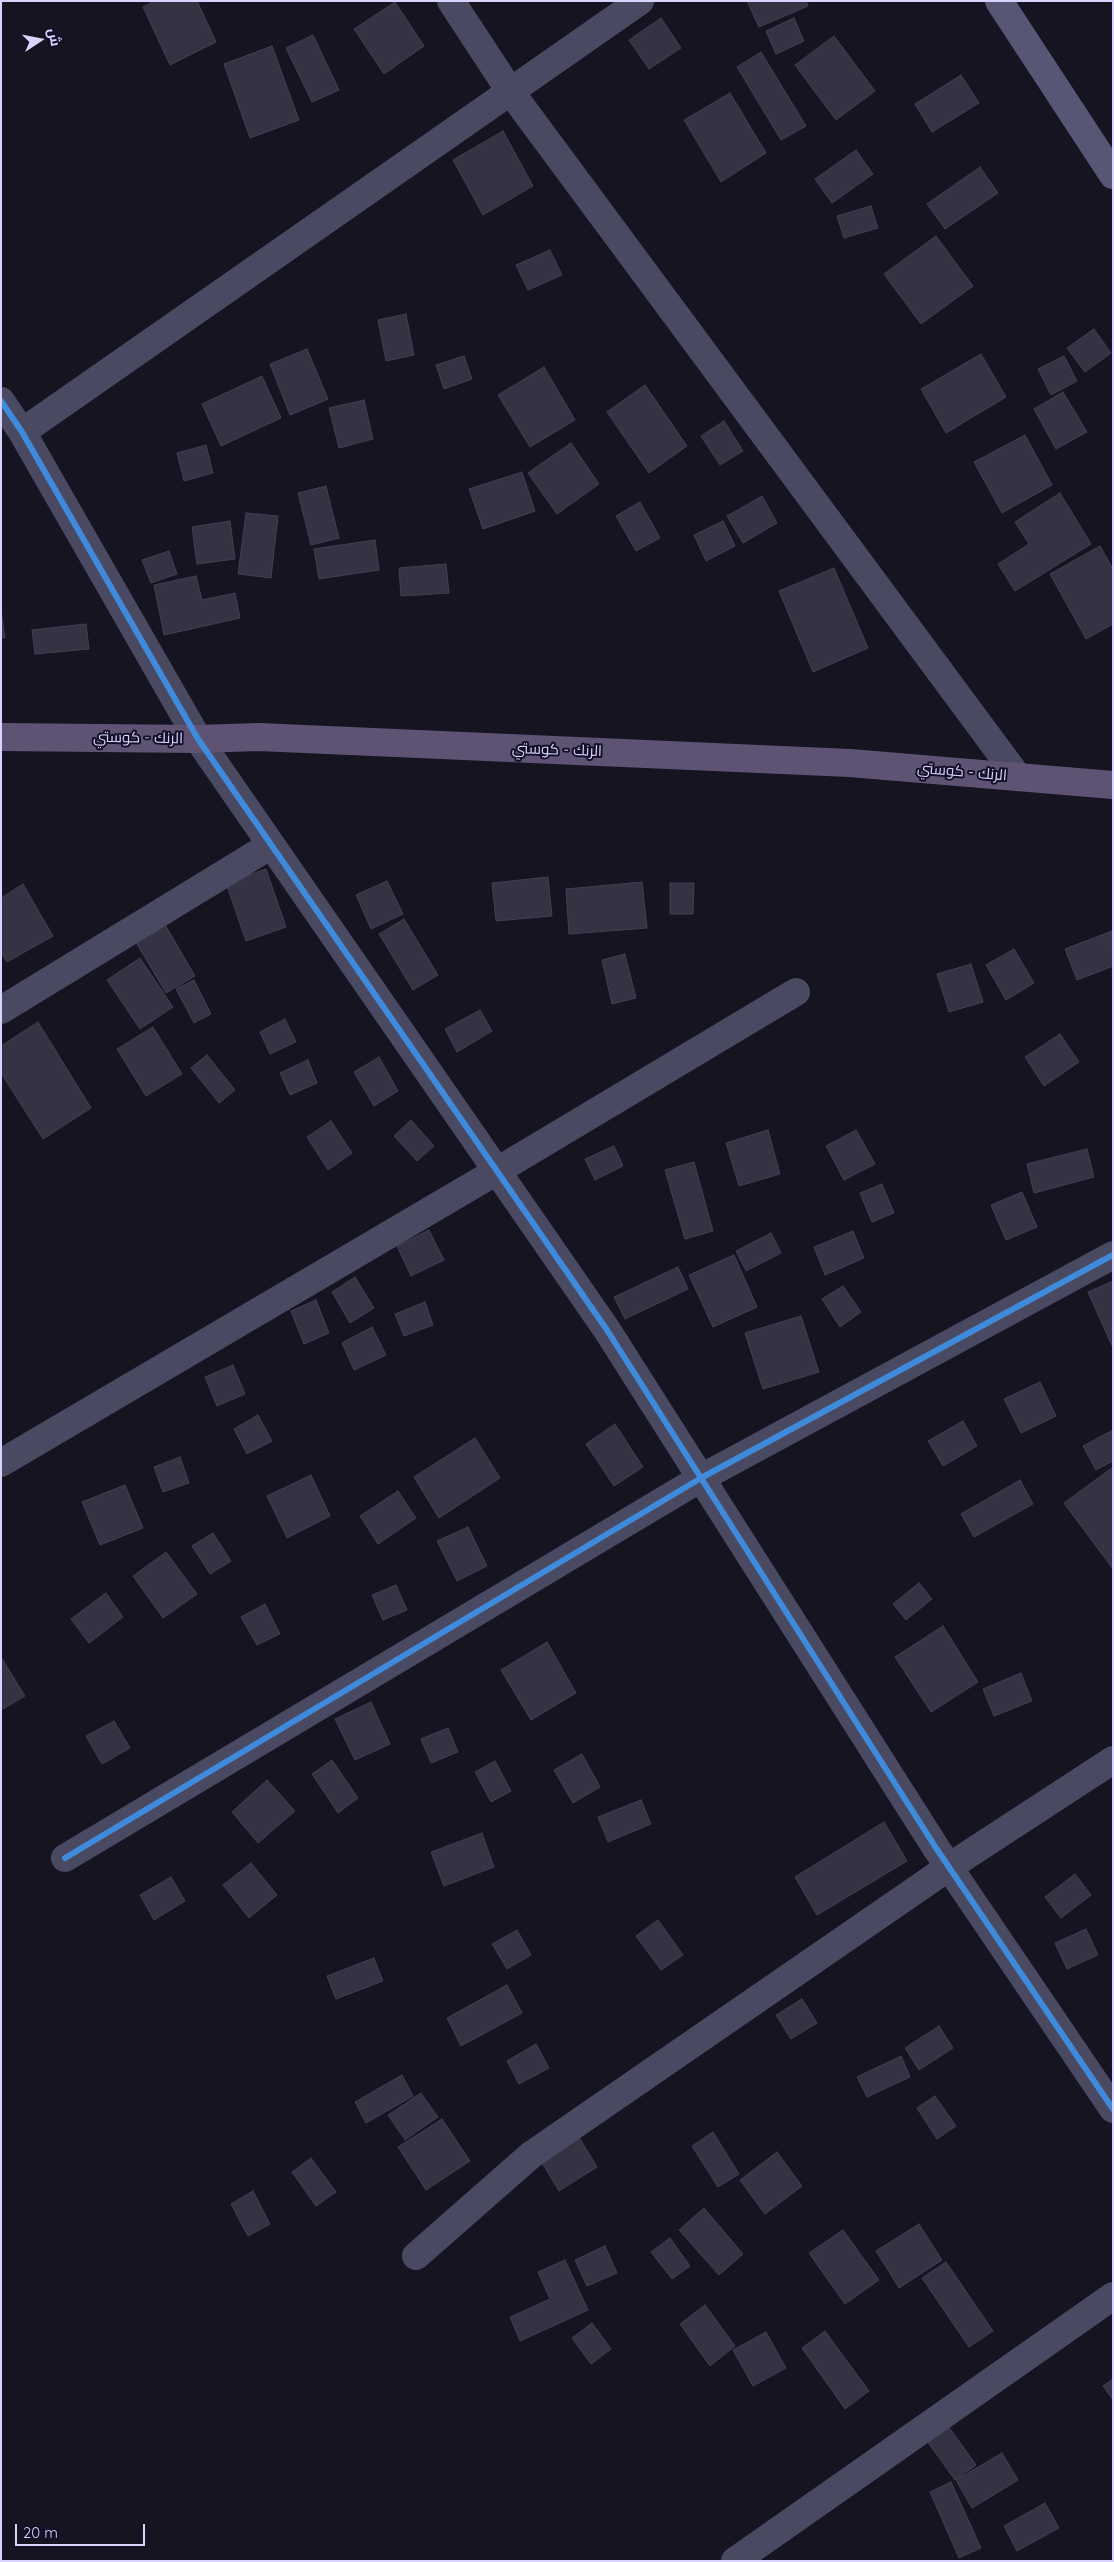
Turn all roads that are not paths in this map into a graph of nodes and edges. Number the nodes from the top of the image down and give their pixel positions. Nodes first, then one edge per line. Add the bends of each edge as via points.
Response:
1 (451, 1) edge
2 (640, 1) edge
3 (998, 1) edge
4 (510, 91) junction
5 (1113, 175) edge
6 (1, 401) edge
7 (22, 432) junction
8 (1, 737) edge
9 (198, 739) junction
10 (1018, 778) junction
11 (1113, 785) edge
12 (271, 845) junction
13 (796, 992) dead end
14 (1, 1010) edge
15 (497, 1171) junction
16 (1113, 1254) edge
17 (1, 1463) edge
18 (701, 1478) junction
19 (1113, 1760) edge
20 (65, 1858) dead end
21 (949, 1867) junction
22 (1113, 2109) edge
23 (416, 2256) dead end
24 (1113, 2296) edge
25 (735, 2561) edge

1 - 4 street
2 - 4 street
3 - 5 street
4 - 7 street
4 - 10 street
6 - 7 street
7 - 9 street
8 - 9 main road, الرنك - كوستي
9 - 10 main road, الرنك - كوستي via 259,737 840,762
9 - 12 street
10 - 11 main road, الرنك - كوستي
12 - 14 street
12 - 15 street
13 - 15 street
15 - 17 street
15 - 18 street via 607,1330
16 - 18 street
18 - 20 street
18 - 21 street
19 - 21 street
21 - 22 street
21 - 23 street via 531,2155
24 - 25 street

